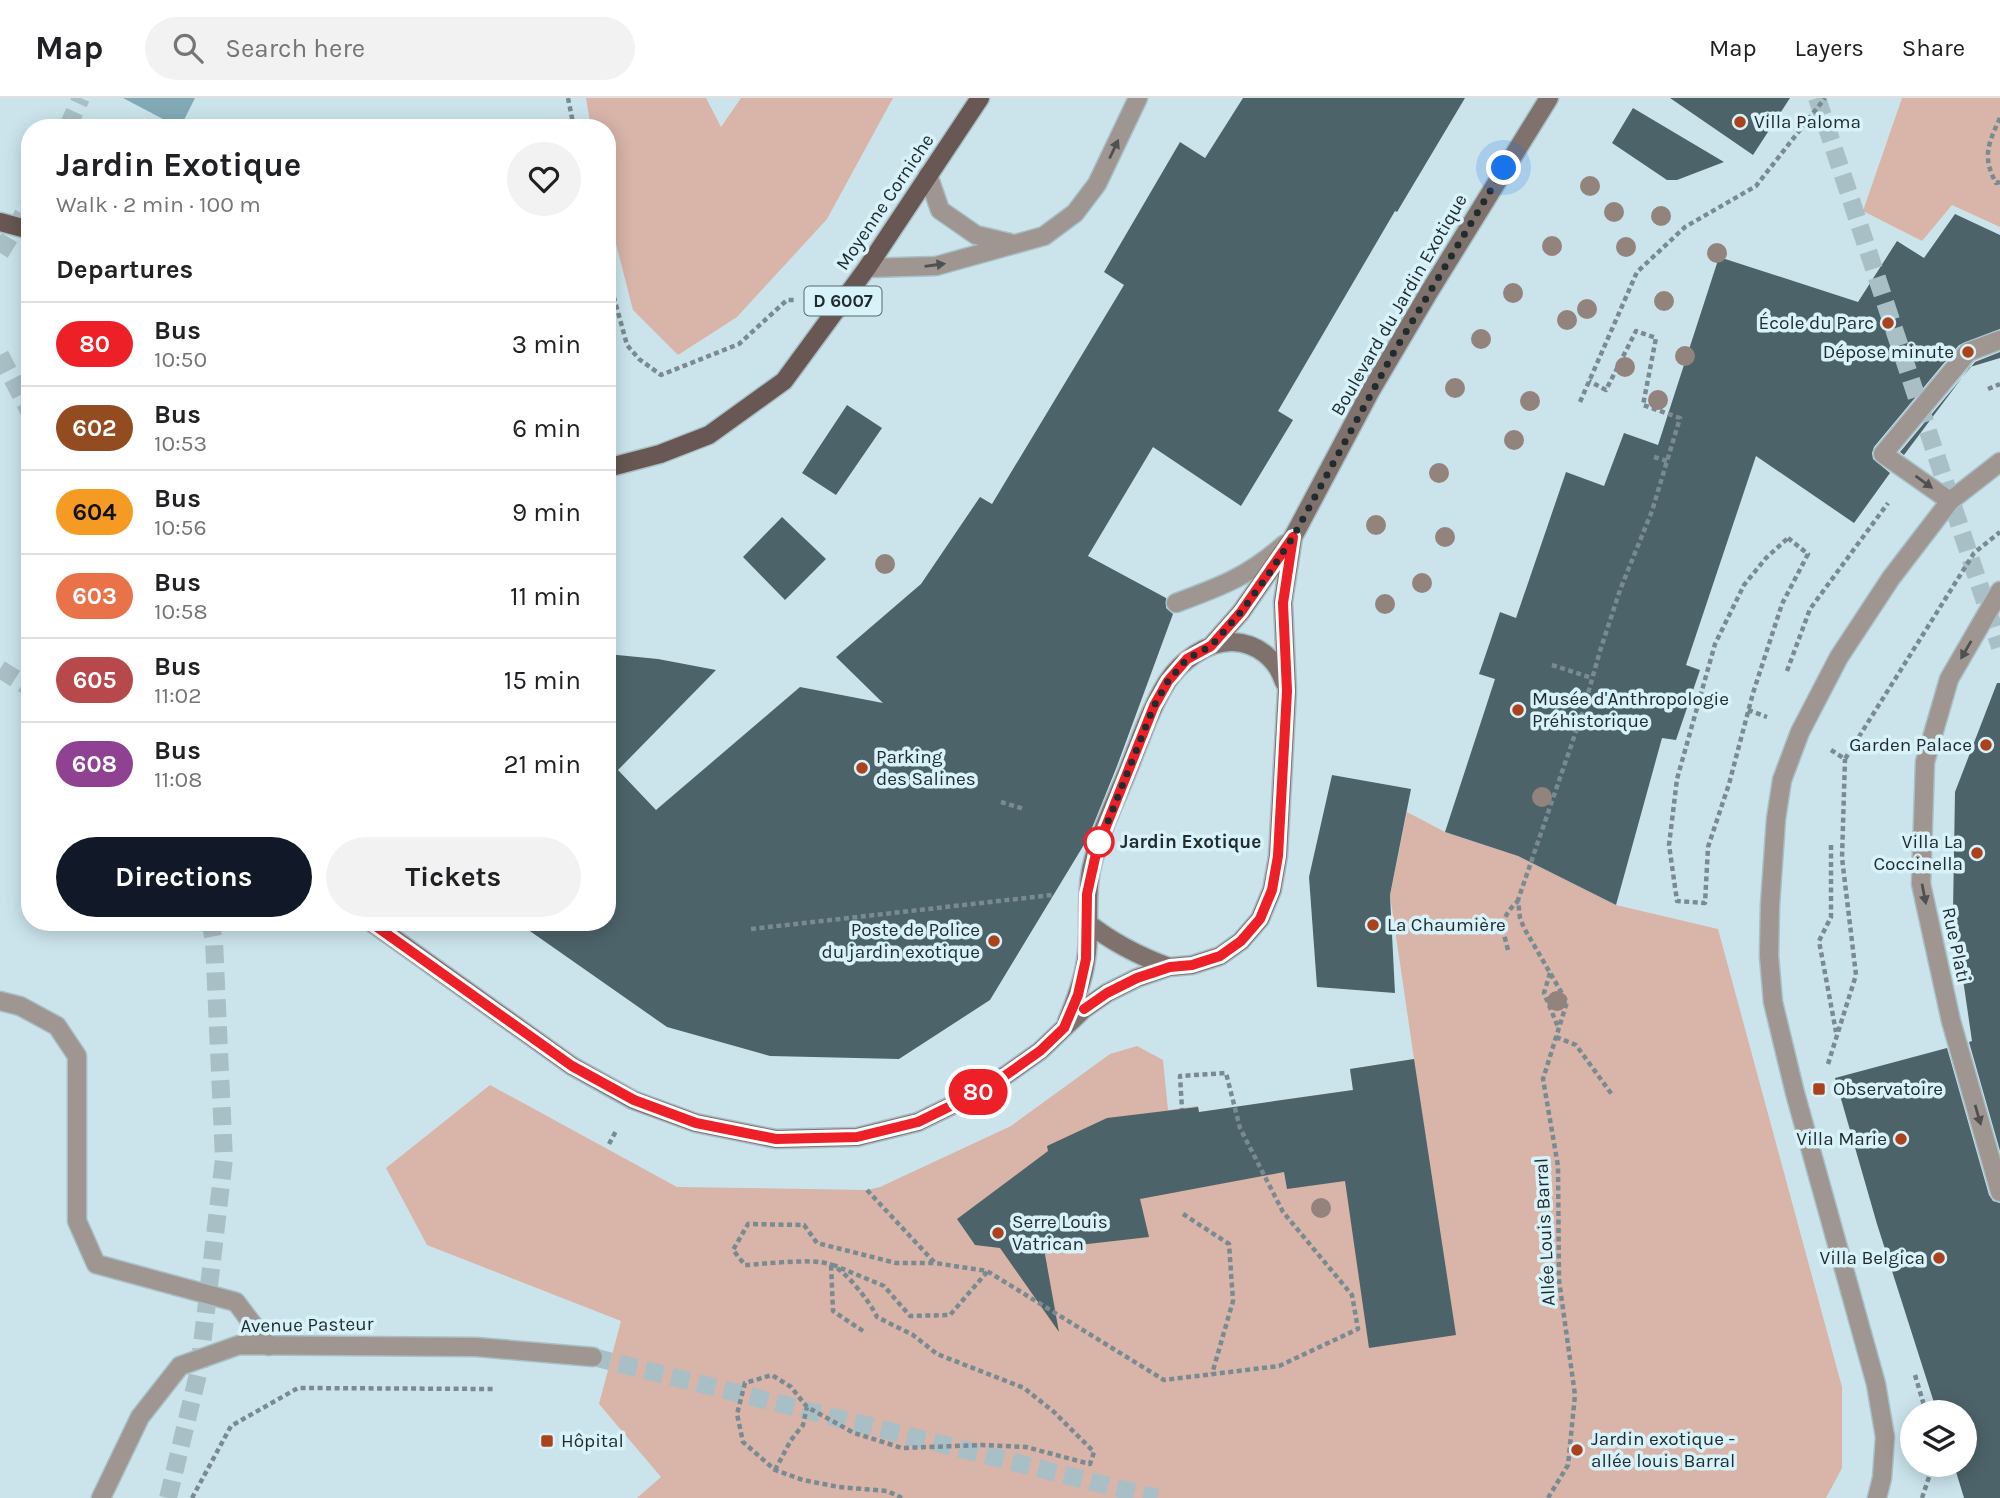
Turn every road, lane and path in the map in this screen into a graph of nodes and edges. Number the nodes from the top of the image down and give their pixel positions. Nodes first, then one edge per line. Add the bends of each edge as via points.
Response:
1 (568, 98) edge
2 (980, 98) edge
3 (1138, 98) edge
4 (1549, 98) edge
5 (1825, 98) edge
6 (2000, 118) edge
7 (572, 119) edge
8 (928, 175) junction
9 (2000, 182) edge
10 (0, 222) edge
11 (21, 228) edge
12 (1013, 244) junction
13 (867, 268) junction
14 (843, 301) junction
15 (616, 305) edge
16 (2000, 340) edge
17 (1589, 381) junction
18 (2000, 384) edge
19 (1985, 390) dead end
20 (1580, 402) dead end
21 (1654, 457) dead end
22 (1667, 461) junction
23 (2000, 461) edge
24 (616, 466) edge
25 (1904, 468) junction
26 (1950, 501) junction
27 (2000, 532) edge
28 (1293, 537) junction
29 (2000, 591) edge
30 (1176, 604) dead end
31 (1211, 646) junction
32 (1552, 664) dead end
33 (1592, 678) junction
34 (1783, 681) dead end
35 (1287, 691) junction
36 (1748, 710) junction
37 (1757, 714) dead end
38 (1800, 732) junction
39 (1845, 759) junction
40 (1001, 802) dead end
41 (1024, 809) dead end
42 (1831, 845) dead end
43 (1054, 895) dead end
44 (1518, 900) junction
45 (1088, 923) junction
46 (751, 929) dead end
47 (383, 931) edge
48 (1508, 950) dead end
49 (1170, 967) junction
50 (1550, 972) junction
51 (0, 1000) edge
52 (1064, 1028) junction
53 (1559, 1028) junction
54 (1836, 1033) junction
55 (1556, 1037) junction
56 (1827, 1070) dead end
57 (1612, 1096) dead end
58 (1182, 1109) dead end
59 (867, 1190) dead end
60 (2000, 1192) edge
61 (1183, 1214) dead end
62 (935, 1263) junction
63 (831, 1264) junction
64 (987, 1271) junction
65 (863, 1331) dead end
66 (269, 1346) junction
67 (593, 1357) tunnel mouth
68 (1912, 1366) dead end
69 (1212, 1374) junction
70 (499, 1389) dead end
71 (1922, 1400) edge
72 (807, 1407) junction
73 (775, 1470) junction
74 (1928, 1477) edge
75 (101, 1498) edge
76 (192, 1498) edge
77 (902, 1498) edge
78 (1548, 1498) edge
79 (1877, 1498) edge
80 (1922, 1498) edge

1 - 7 path
2 - 8 main road, Moyenne Corniche / D 6007
12 -> 3 street via 1044,236 1075,212 1097,184
4 - 28 main road, Boulevard du Jardin Exotique via 1370,392
5 - 17 path via 1756,186 1685,228 1637,272
6 - 9 path via 1987,152 1987,167 1996,183
8 - 12 street via 940,209 976,234
8 - 13 main road, Moyenne Corniche / D 6007
10 - 11 main road
13 -> 12 street via 936,266
13 - 14 main road, Moyenne Corniche / D 6007
14 - 15 path via 787,300 739,344 661,374 627,345
14 - 24 main road, Moyenne Corniche / D 6007 via 784,381 709,435
16 - 25 street via 1968,352 1883,454
17 - 20 path
17 - 22 path via 1606,390 1636,331 1656,338 1643,405 1680,418
18 - 19 path
21 - 22 path
22 - 33 path
23 - 26 street
25 -> 26 street
25 - 34 path via 1810,609
26 - 38 street via 1839,657
27 - 39 path via 1974,553
28 - 30 street via 1232,582
28 - 31 main road, Boulevard du Jardin Exotique via 1241,612
28 - 35 main road, Boulevard du Jardin Exotique via 1283,603
29 -> 60 street, Rue Plati via 1949,679 1925,762 1921,884 1951,1021
31 - 35 main road, Boulevard du Jardin Exotique via 1251,645 1269,656
31 - 45 main road, Boulevard du Jardin Exotique via 1187,659 1154,706 1097,849 1087,894
32 - 33 path
33 - 44 path
35 - 49 main road, Boulevard du Jardin Exotique via 1278,856 1272,890 1260,919 1220,956
36 - 36 path via 1708,846 1705,903 1677,901 1669,845 1677,779 1716,644 1744,585 1788,538 1808,554 1782,604
36 - 37 path
38 - 39 path
38 - 79 street via 1782,780 1776,819 1769,918 1773,1002 1876,1384 1885,1437
39 - 54 path via 1842,859 1856,975
40 - 41 path
42 - 54 path via 1831,917 1819,941
43 - 46 path
44 - 48 path via 1502,924
44 - 50 path via 1524,928
45 - 49 main road via 1112,942
45 - 52 main road, Boulevard du Jardin Exotique via 1078,995
47 - 52 main road, Boulevard du Jardin Exotique via 572,1066 634,1100 696,1123 776,1139 857,1137 918,1122 1006,1075
49 - 52 main road, Boulevard du Jardin Exotique via 1107,993
50 - 53 path via 1544,993
50 - 53 path, Allée Louis Barral via 1567,1002
51 - 66 street via 57,1026 77,1056 78,1221 96,1265 236,1302
53 - 55 path, Allée Louis Barral
54 - 56 path
55 - 57 path via 1576,1045
55 - 78 path, Allée Louis Barral via 1543,1079 1558,1166 1559,1280 1575,1395 1569,1465
58 - 69 path via 1181,1076 1226,1073 1240,1128 1283,1212 1352,1296 1358,1329 1279,1366
59 - 62 path
61 - 69 path via 1229,1244 1233,1301
62 - 63 path via 896,1263 817,1243 804,1225 748,1224 733,1250 745,1265
62 - 64 path
63 - 64 path via 884,1286 909,1316 950,1315
63 - 65 path via 833,1311
63 - 72 path via 856,1286 877,1317 913,1335 937,1354 1024,1388 1094,1452 1090,1464 1026,1447 902,1448 854,1433
64 - 69 path via 1164,1380
66 - 67 street, Avenue Pasteur via 476,1347
66 - 75 street, Avenue Pasteur via 239,1345 180,1366 140,1417
68 - 71 path
70 - 76 path via 298,1388 232,1426
72 - 73 path via 803,1425
72 - 73 path via 772,1375 745,1383 737,1413 743,1442
73 - 77 path via 803,1480 887,1491
74 - 80 path

